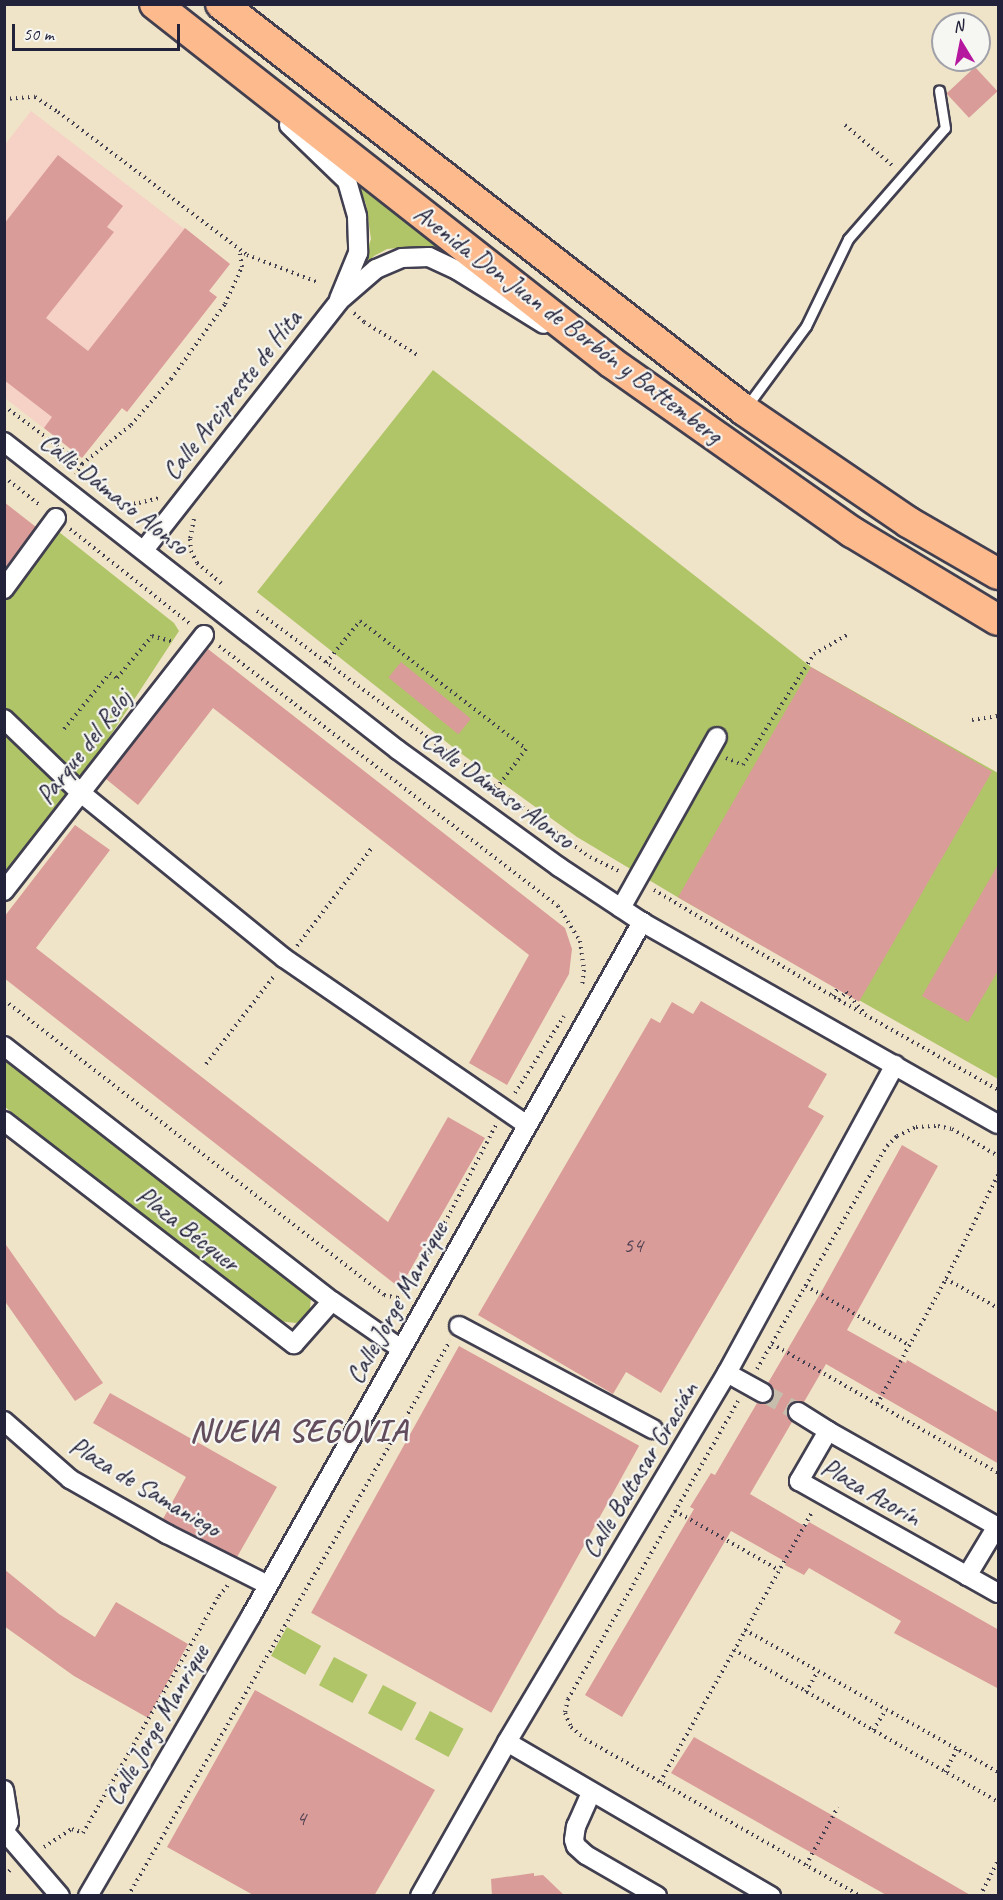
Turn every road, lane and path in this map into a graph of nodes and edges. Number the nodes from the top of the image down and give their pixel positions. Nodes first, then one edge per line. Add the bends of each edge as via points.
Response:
1 (155, 4) edge
2 (221, 4) edge
3 (198, 38) junction
4 (939, 90) dead end
5 (4, 99) edge
6 (845, 125) dead end
7 (904, 175) junction
8 (239, 249) junction
9 (316, 282) dead end
10 (339, 301) junction
11 (346, 321) dead end
12 (419, 356) dead end
13 (612, 363) junction
14 (4, 406) edge
15 (744, 410) junction
16 (4, 441) edge
17 (82, 464) junction
18 (4, 477) edge
19 (74, 478) dead end
20 (180, 502) junction
21 (111, 504) dead end
22 (57, 518) junction
23 (144, 550) junction
24 (999, 574) edge
25 (4, 589) edge
26 (228, 589) dead end
27 (253, 608) dead end
28 (999, 620) edge
29 (848, 633) dead end
30 (199, 642) junction
31 (326, 663) junction
32 (999, 716) edge
33 (4, 719) edge
34 (972, 720) dead end
35 (64, 729) dead end
36 (713, 744) joint
37 (496, 789) junction
38 (81, 793) junction
39 (638, 879) junction
40 (4, 891) edge
41 (621, 908) junction
42 (642, 922) junction
43 (838, 988) dead end
44 (576, 996) dead end
45 (833, 996) junction
46 (4, 1000) edge
47 (839, 1000) junction
48 (570, 1006) dead end
49 (866, 1016) junction
50 (4, 1046) edge
51 (895, 1065) junction
52 (999, 1090) edge
53 (504, 1109) junction
54 (4, 1121) edge
55 (999, 1124) edge
56 (527, 1125) junction
57 (999, 1156) edge
58 (999, 1175) edge
59 (946, 1279) junction
60 (806, 1286) junction
61 (332, 1301) junction
62 (999, 1308) edge
63 (459, 1326) joint
64 (772, 1344) junction
65 (909, 1346) junction
66 (401, 1349) junction
67 (728, 1373) junction
68 (755, 1389) junction
69 (877, 1404) junction
70 (798, 1412) tunnel mouth
71 (4, 1421) edge
72 (653, 1429) dead end
73 (828, 1431) junction
74 (999, 1473) edge
75 (822, 1494) junction
76 (675, 1511) junction
77 (998, 1527) edge
78 (779, 1570) junction
79 (240, 1571) junction
80 (967, 1576) junction
81 (268, 1585) junction
82 (999, 1593) edge
83 (746, 1630) junction
84 (734, 1650) junction
85 (818, 1671) junction
86 (806, 1692) junction
87 (885, 1710) junction
88 (873, 1730) junction
89 (507, 1742) junction
90 (957, 1749) junction
91 (945, 1772) junction
92 (999, 1772) edge
93 (660, 1782) junction
94 (4, 1790) edge
95 (591, 1793) junction
96 (999, 1802) edge
97 (838, 1807) dead end
98 (5, 1832) edge
99 (38, 1851) dead end
100 (999, 1861) edge
101 (806, 1865) junction
102 (982, 1895) edge
103 (60, 1896) edge
104 (88, 1896) edge
105 (128, 1896) edge
106 (420, 1896) edge
107 (657, 1896) edge
108 (771, 1896) edge
109 (860, 1896) edge

1 - 3 main road, Avenida Don Juan de Borbón y Battemberg
2 - 15 main road, Avenida Don Juan de Borbón y Battemberg
3 - 10 street, Calle Arcipreste de Hita via 347,182 357,217 358,253
3 - 13 main road, Avenida Don Juan de Borbón y Battemberg
4 - 7 lane via 945,128
5 - 8 path via 35,97 58,111
6 - 7 path
7 - 15 lane via 848,239 806,326
8 - 9 path
8 - 17 path via 242,267 225,304 171,379 131,425
10 - 13 street, Calle Arcipreste de Hita via 376,269 402,258 429,257
10 - 20 street, Calle Arcipreste de Hita
11 - 12 path via 354,312
13 - 28 main road, Avenida Don Juan de Borbón y Battemberg via 852,532
14 - 17 path
15 - 24 main road, Avenida Don Juan de Borbón y Battemberg via 900,517
16 - 23 street, Calle Dámaso Alonso
17 - 19 path
18 - 22 path
20 - 21 path via 168,491 159,498 139,503
20 - 23 street, Calle Arcipreste de Hita
20 - 26 path via 195,515 190,539 197,562
22 - 25 street
22 - 30 path
23 - 41 street, Calle Dámaso Alonso via 398,750
27 - 31 path
29 - 36 path via 814,654 742,765
30 - 35 path via 152,636 117,678 111,673
30 - 38 street, Parque del Reloj
30 - 44 path via 558,906 580,940 582,987
31 - 37 path
31 - 37 path via 360,621 526,749
32 - 34 path
33 - 38 street
36 - 39 street
37 - 39 path via 590,856
38 - 40 street, Parque del Reloj
38 - 53 street via 284,958
39 - 41 street
39 - 45 path
41 - 42 street, Calle Dámaso Alonso
42 - 51 street, Calle Dámaso Alonso
42 - 56 street, Calle Jorge Manrique
43 - 45 path
45 - 47 path
46 - 53 path via 384,1295 398,1298 407,1293
47 - 49 path
47 - 49 path via 846,992
48 - 53 path
49 - 52 path
50 - 61 street, Plaza Bécquer
51 - 55 street, Calle Dámaso Alonso
51 - 67 street, Calle Baltasar Gracián
53 - 56 street
54 - 61 street, Plaza Bécquer via 294,1344
56 - 66 street, Calle Jorge Manrique
57 - 60 path via 952,1129 938,1126 916,1127 897,1136 887,1146
58 - 59 path
59 - 62 path
59 - 65 path
60 - 64 path
60 - 65 path
61 - 66 street, Plaza Bécquer
63 - 72 street
63 - 105 path
64 - 68 path
64 - 69 path
65 - 69 path
66 - 81 street, Calle Jorge Manrique
67 - 68 street
67 - 89 street, Calle Baltasar Gracián
68 - 76 path
69 - 74 path
70 - 73 street, Plaza Azorín
71 - 79 street, Plaza de Samaniego via 70,1479
73 - 75 street, Plaza Azorín via 799,1481
73 - 77 street, Plaza Azorín
75 - 78 path
75 - 80 street, Plaza Azorín
76 - 78 path
76 - 93 path via 568,1699 565,1713 571,1727 585,1739
77 - 80 street, Plaza Azorín
78 - 83 path
79 - 81 street, Plaza de Samaniego
79 - 99 path via 219,1596 83,1833 72,1829
80 - 82 street, Plaza Azorín
81 - 104 street, Calle Jorge Manrique
83 - 84 path
83 - 85 path
84 - 86 path
84 - 93 path
85 - 86 path
85 - 87 path
86 - 88 path
87 - 88 path
87 - 90 path
88 - 91 path
89 - 95 street
89 - 106 street, Calle Baltasar Gracián
90 - 91 path
90 - 92 path
91 - 96 path
93 - 101 path
94 - 98 street via 9,1822
95 - 107 street via 576,1826 576,1846
95 - 108 street
97 - 101 path
98 - 103 street
100 - 102 path
101 - 109 path

